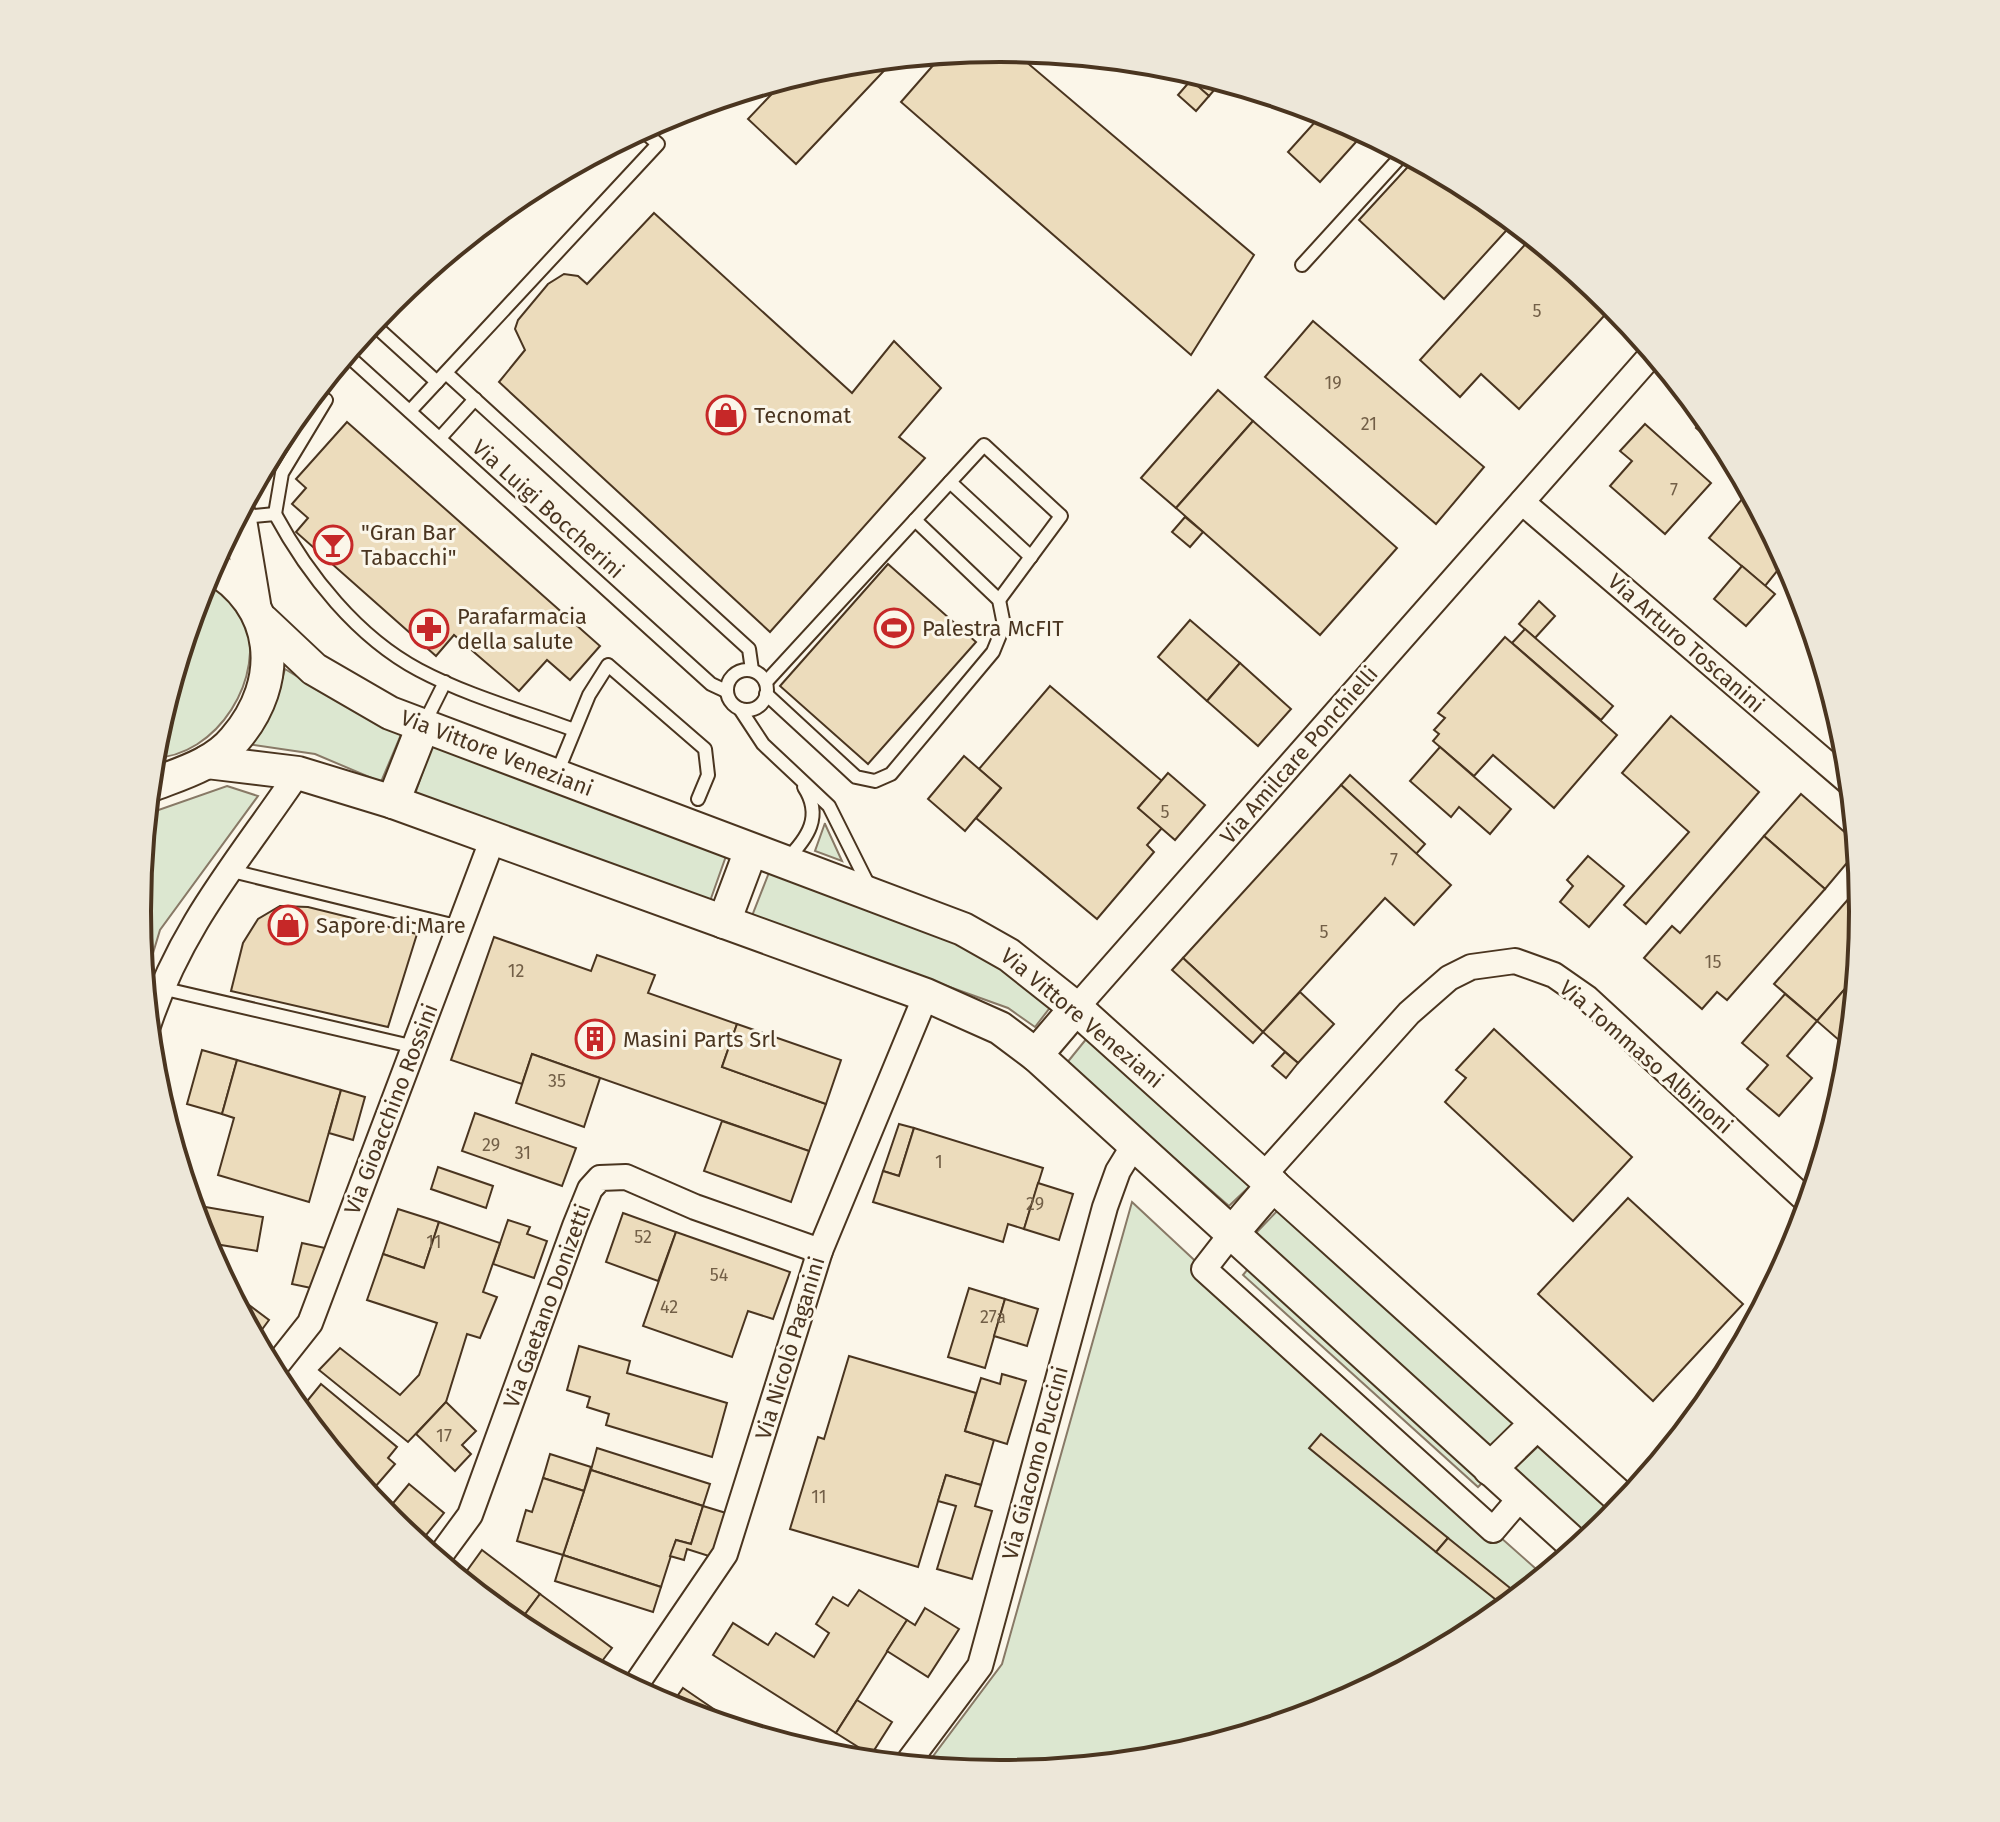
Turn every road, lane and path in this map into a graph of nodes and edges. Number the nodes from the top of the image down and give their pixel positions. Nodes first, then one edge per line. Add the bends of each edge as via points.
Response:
1 (651, 138) edge
2 (1397, 161) edge
3 (1302, 265) dead end
4 (381, 331) edge
5 (354, 361) edge
6 (1646, 361) edge
7 (441, 378) junction
8 (475, 399) junction
9 (326, 400) dead end
10 (410, 411) junction
11 (440, 438) junction
12 (950, 482) junction
13 (1522, 502) junction
14 (275, 514) junction
15 (250, 515) edge
16 (915, 520) junction
17 (242, 530) edge
18 (1031, 557) junction
19 (222, 573) edge
20 (999, 600) junction
21 (258, 612) junction
22 (752, 670) junction
23 (445, 682) junction
24 (766, 688) junction
25 (726, 691) junction
26 (740, 709) junction
27 (423, 726) junction
28 (574, 730) junction
29 (196, 767) junction
30 (163, 772) edge
31 (1837, 772) edge
32 (298, 773) junction
33 (555, 776) junction
34 (798, 777) junction
35 (161, 781) edge
36 (698, 799) dead end
37 (393, 802) junction
38 (493, 838) junction
39 (751, 850) junction
40 (784, 862) junction
41 (228, 870) junction
42 (874, 896) junction
43 (724, 922) junction
44 (460, 927) junction
45 (161, 988) junction
46 (926, 995) junction
47 (156, 1002) edge
48 (1076, 1008) junction
49 (415, 1047) junction
50 (1036, 1055) junction
51 (1134, 1145) junction
52 (1268, 1181) junction
53 (1800, 1195) edge
54 (1232, 1233) junction
55 (820, 1251) junction
56 (280, 1360) edge
57 (1537, 1423) junction
58 (1490, 1469) junction
59 (1616, 1494) edge
60 (1521, 1497) junction
61 (1569, 1540) edge
62 (443, 1552) edge
63 (640, 1679) edge
64 (913, 1755) edge

1 - 7 lane via 658,144
2 - 3 lane
4 - 7 lane, Via Luigi Boccherini
5 - 10 lane, Via Luigi Boccherini
6 - 13 street, Via Amilcare Ponchielli
7 - 8 lane, Via Luigi Boccherini
7 - 10 lane
8 - 11 lane
8 - 22 lane, Via Luigi Boccherini via 749,649
9 - 14 lane via 282,473
10 - 11 lane, Via Luigi Boccherini
11 - 25 lane, Via Luigi Boccherini via 711,684
12 - 16 lane
12 - 18 lane
12 - 18 lane via 984,445 1061,516
13 - 31 street, Via Arturo Toscanini
13 - 48 street, Via Amilcare Ponchielli
14 - 15 lane
14 - 23 lane via 310,573 361,626 418,670
16 - 20 lane
16 - 24 lane
17 - 21 main road
18 - 20 lane
19 - 21 main road, Via Vittore Veneziani
20 - 24 lane, Via Luigi Boccherini via 1005,615 999,643 882,780 856,777
21 - 27 main road, Via Vittore Veneziani via 314,669
21 - 29 main road via 267,656 264,686 235,740
22 - 24 lane, Via Luigi Boccherini
22 - 25 lane via 733,674
23 - 27 lane
23 - 28 lane
24 - 26 lane via 757,707
25 - 26 lane, Via Luigi Boccherini
26 - 34 lane, Via Luigi Boccherini via 754,735
27 - 33 main road, Via Vittore Veneziani
27 - 37 main road
28 - 33 lane
28 - 36 lane via 608,665 705,749 708,775
29 - 30 main road
29 - 32 main road
29 - 35 main road
32 - 37 main road
32 - 41 street
33 - 39 main road, Via Vittore Veneziani
34 - 40 lane, Via Luigi Boccherini via 814,812 803,843
34 - 42 lane, Via Luigi Boccherini via 836,817
37 - 38 main road
38 - 43 main road
38 - 44 street, Via Gioacchino Rossini
39 - 40 main road, Via Vittore Veneziani
39 - 43 main road
40 - 42 main road, Via Vittore Veneziani
41 - 44 lane
41 - 45 street via 186,934
42 - 48 main road, Via Vittore Veneziani via 979,936
43 - 46 main road
44 - 49 street, Via Gioacchino Rossini
45 - 47 street
45 - 49 lane
46 - 50 main road via 1000,1028
46 - 55 street, Via Nicolò Paganini
48 - 50 main road
48 - 52 main road, Via Vittore Veneziani
49 - 56 street, Via Gioacchino Rossini via 310,1323
50 - 51 main road
51 - 54 main road
51 - 64 street, Via Giacomo Puccini via 1105,1207 980,1666
52 - 53 street, Via Tommaso Albinoni via 1431,991 1471,967 1515,961 1554,975 1587,998
52 - 54 main road
52 - 57 main road, Via Vittore Veneziani
54 - 58 main road
54 - 60 street via 1204,1269 1216,1280 1493,1530
55 - 62 street, Via Gaetano Donizetti via 626,1177 600,1178 575,1226 470,1515
55 - 63 street, Via Nicolò Paganini via 725,1554
57 - 58 main road
57 - 59 main road, Via Vittore Veneziani
58 - 60 main road
60 - 61 main road

